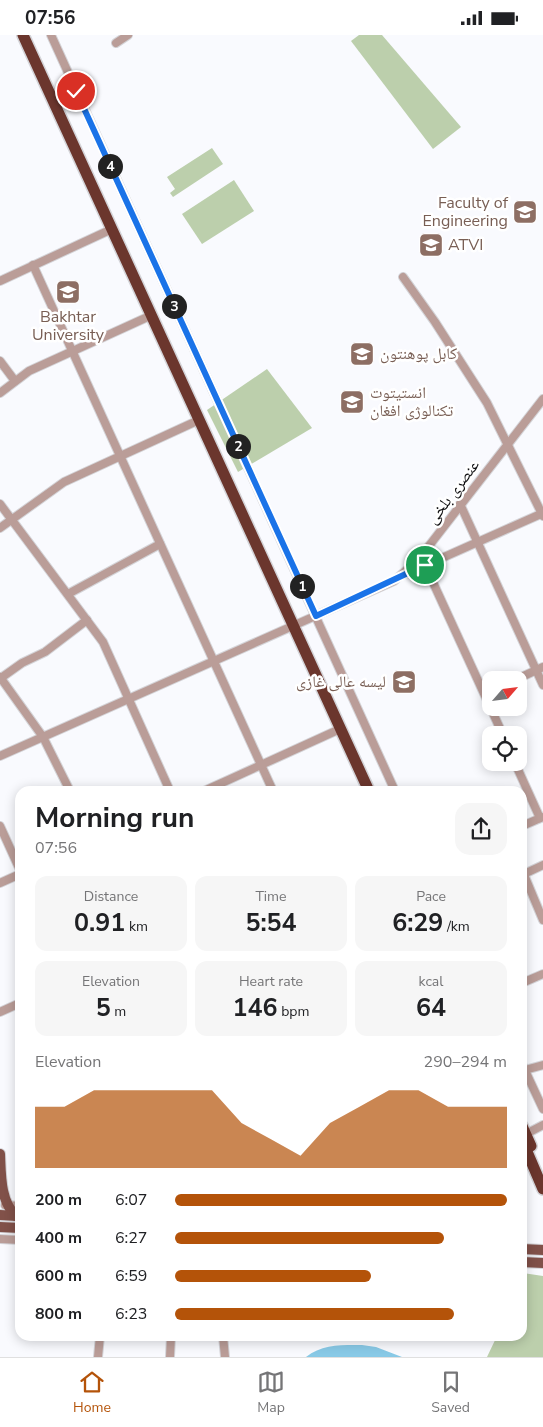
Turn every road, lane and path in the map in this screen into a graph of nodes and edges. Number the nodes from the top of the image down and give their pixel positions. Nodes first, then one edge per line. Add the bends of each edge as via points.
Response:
1 (23, 35) edge
2 (51, 35) edge
3 (128, 35) edge
4 (116, 43) dead end
5 (112, 229) junction
6 (34, 265) junction
7 (403, 277) dead end
8 (0, 281) edge
9 (152, 315) junction
10 (73, 352) junction
11 (0, 361) edge
12 (15, 381) junction
13 (0, 393) edge
14 (543, 399) edge
15 (199, 420) junction
16 (507, 444) junction
17 (119, 456) junction
18 (0, 504) edge
19 (460, 505) junction
20 (543, 514) edge
21 (12, 519) junction
22 (0, 528) edge
23 (478, 541) junction
24 (160, 544) junction
25 (425, 550) junction
26 (425, 565) junction
27 (400, 577) junction
28 (68, 594) junction
29 (316, 616) junction
30 (87, 620) junction
31 (293, 626) junction
32 (214, 661) junction
33 (540, 669) edge
34 (528, 674) edge
35 (0, 678) edge
36 (482, 680) edge
37 (543, 685) edge
38 (128, 700) junction
39 (340, 729) junction
40 (43, 737) junction
41 (0, 756) edge
42 (261, 765) junction
43 (519, 771) edge
44 (68, 786) edge
45 (168, 786) edge
46 (215, 786) edge
47 (271, 786) edge
48 (367, 786) edge
49 (394, 786) edge
50 (526, 786) edge
51 (527, 788) edge
52 (541, 818) edge
53 (527, 823) edge
54 (0, 826) edge
55 (15, 860) edge
56 (543, 865) edge
57 (527, 871) edge
58 (15, 875) edge
59 (527, 881) edge
60 (0, 883) edge
61 (541, 911) edge
62 (543, 920) edge
63 (543, 974) edge
64 (527, 981) edge
65 (15, 1005) edge
66 (0, 1012) edge
67 (543, 1065) edge
68 (527, 1067) edge
69 (527, 1074) edge
70 (543, 1109) edge
71 (543, 1125) edge
72 (527, 1133) edge
73 (527, 1140) edge
74 (527, 1143) edge
75 (0, 1154) edge
76 (543, 1172) edge
77 (543, 1189) edge
78 (5, 1205) junction
79 (15, 1206) edge
80 (15, 1213) edge
81 (0, 1215) edge
82 (15, 1216) edge
83 (0, 1227) edge
84 (15, 1228) edge
85 (0, 1239) edge
86 (15, 1240) edge
87 (527, 1249) edge
88 (543, 1250) edge
89 (527, 1262) edge
90 (543, 1263) edge
91 (100, 1341) edge
92 (171, 1341) edge
93 (223, 1341) edge
94 (98, 1357) edge
95 (170, 1357) edge
96 (225, 1357) edge

1 - 5 highway
2 - 29 street
3 - 4 street
5 - 6 street
5 - 9 highway
6 - 8 street
6 - 10 street
7 - 16 street via 487,403
9 - 10 street
9 - 15 highway
10 - 12 street via 29,371
10 - 17 street
11 - 12 street
12 - 13 street
14 - 16 street, عنصری بلخی
15 - 17 street
15 - 31 highway
16 - 19 street, عنصری بلخی
16 - 20 street
17 - 21 street via 51,490
17 - 24 street
18 - 21 street
19 - 23 street
19 - 25 street, عنصری بلخی
20 - 23 street
21 - 22 street
21 - 28 street
23 - 26 street
23 - 33 street
24 - 28 street
24 - 32 street
25 - 26 street
25 - 27 street, عنصری بلخی
26 - 27 street
26 - 36 street
27 - 29 street, عنصری بلخی
28 - 30 street
29 - 31 street, عنصری بلخی
29 - 49 street
30 - 35 street via 44,652
30 - 38 street via 103,642
31 - 32 street, عنصری بلخی
31 - 39 highway
32 - 38 street, عنصری بلخی
32 - 42 street
33 - 34 street
33 - 37 street
35 - 40 street
38 - 40 street, عنصری بلخی
38 - 45 street
39 - 42 street
39 - 48 highway
40 - 41 street, عنصری بلخی
40 - 44 street
42 - 46 street
42 - 47 street
43 - 50 street
51 - 52 street
52 - 53 street
54 - 55 street
56 - 57 street
58 - 60 street
59 - 61 street
61 - 62 street
63 - 64 street
65 - 66 street
67 - 68 street
69 - 70 street
71 - 72 street
73 - 76 highway
74 - 77 highway
75 - 78 main road
78 - 79 street
78 - 80 main road
81 - 82 main road
83 - 84 main road
85 - 86 street
87 - 88 main road
89 - 90 main road
91 - 94 street
92 - 95 street
93 - 96 street

